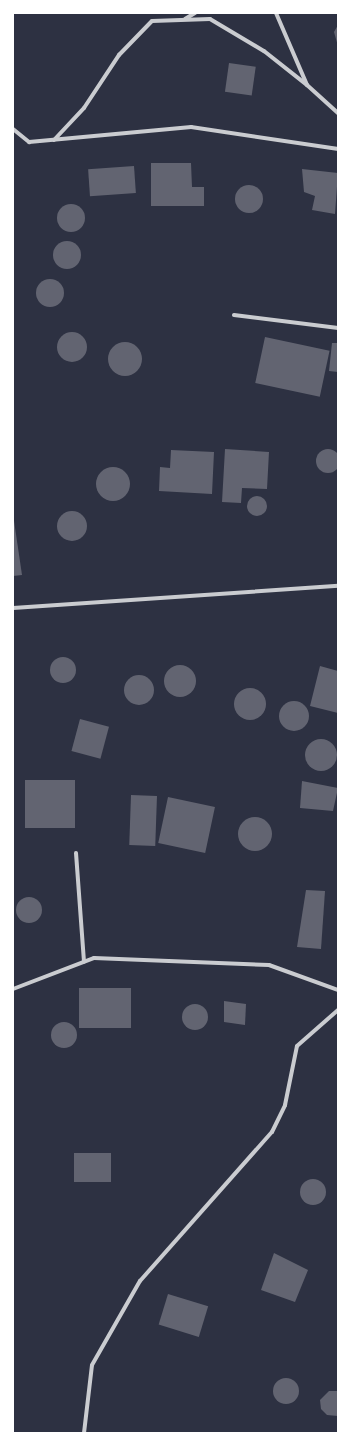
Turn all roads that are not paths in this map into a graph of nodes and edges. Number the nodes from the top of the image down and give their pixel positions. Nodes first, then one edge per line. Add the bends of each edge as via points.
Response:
1 (195, 13) edge
2 (276, 13) edge
3 (185, 19) junction
4 (307, 85) junction
5 (338, 113) edge
6 (13, 129) edge
7 (54, 140) junction
8 (338, 149) edge
9 (234, 315) dead end
10 (338, 328) edge
11 (338, 586) edge
12 (13, 608) edge
13 (76, 853) dead end
14 (84, 962) junction
15 (13, 989) edge
16 (338, 990) edge
17 (338, 1010) edge
18 (84, 1433) edge

1 - 3 street
2 - 4 street
3 - 4 street via 210,19 264,51
3 - 7 street via 152,21 119,55 84,108
4 - 5 street
6 - 7 street via 29,142
7 - 8 street via 191,127
9 - 10 street
11 - 12 street
13 - 14 street
14 - 15 street
14 - 16 street via 94,958 269,966
17 - 18 street via 296,1046 285,1105 272,1132 140,1281 92,1365

